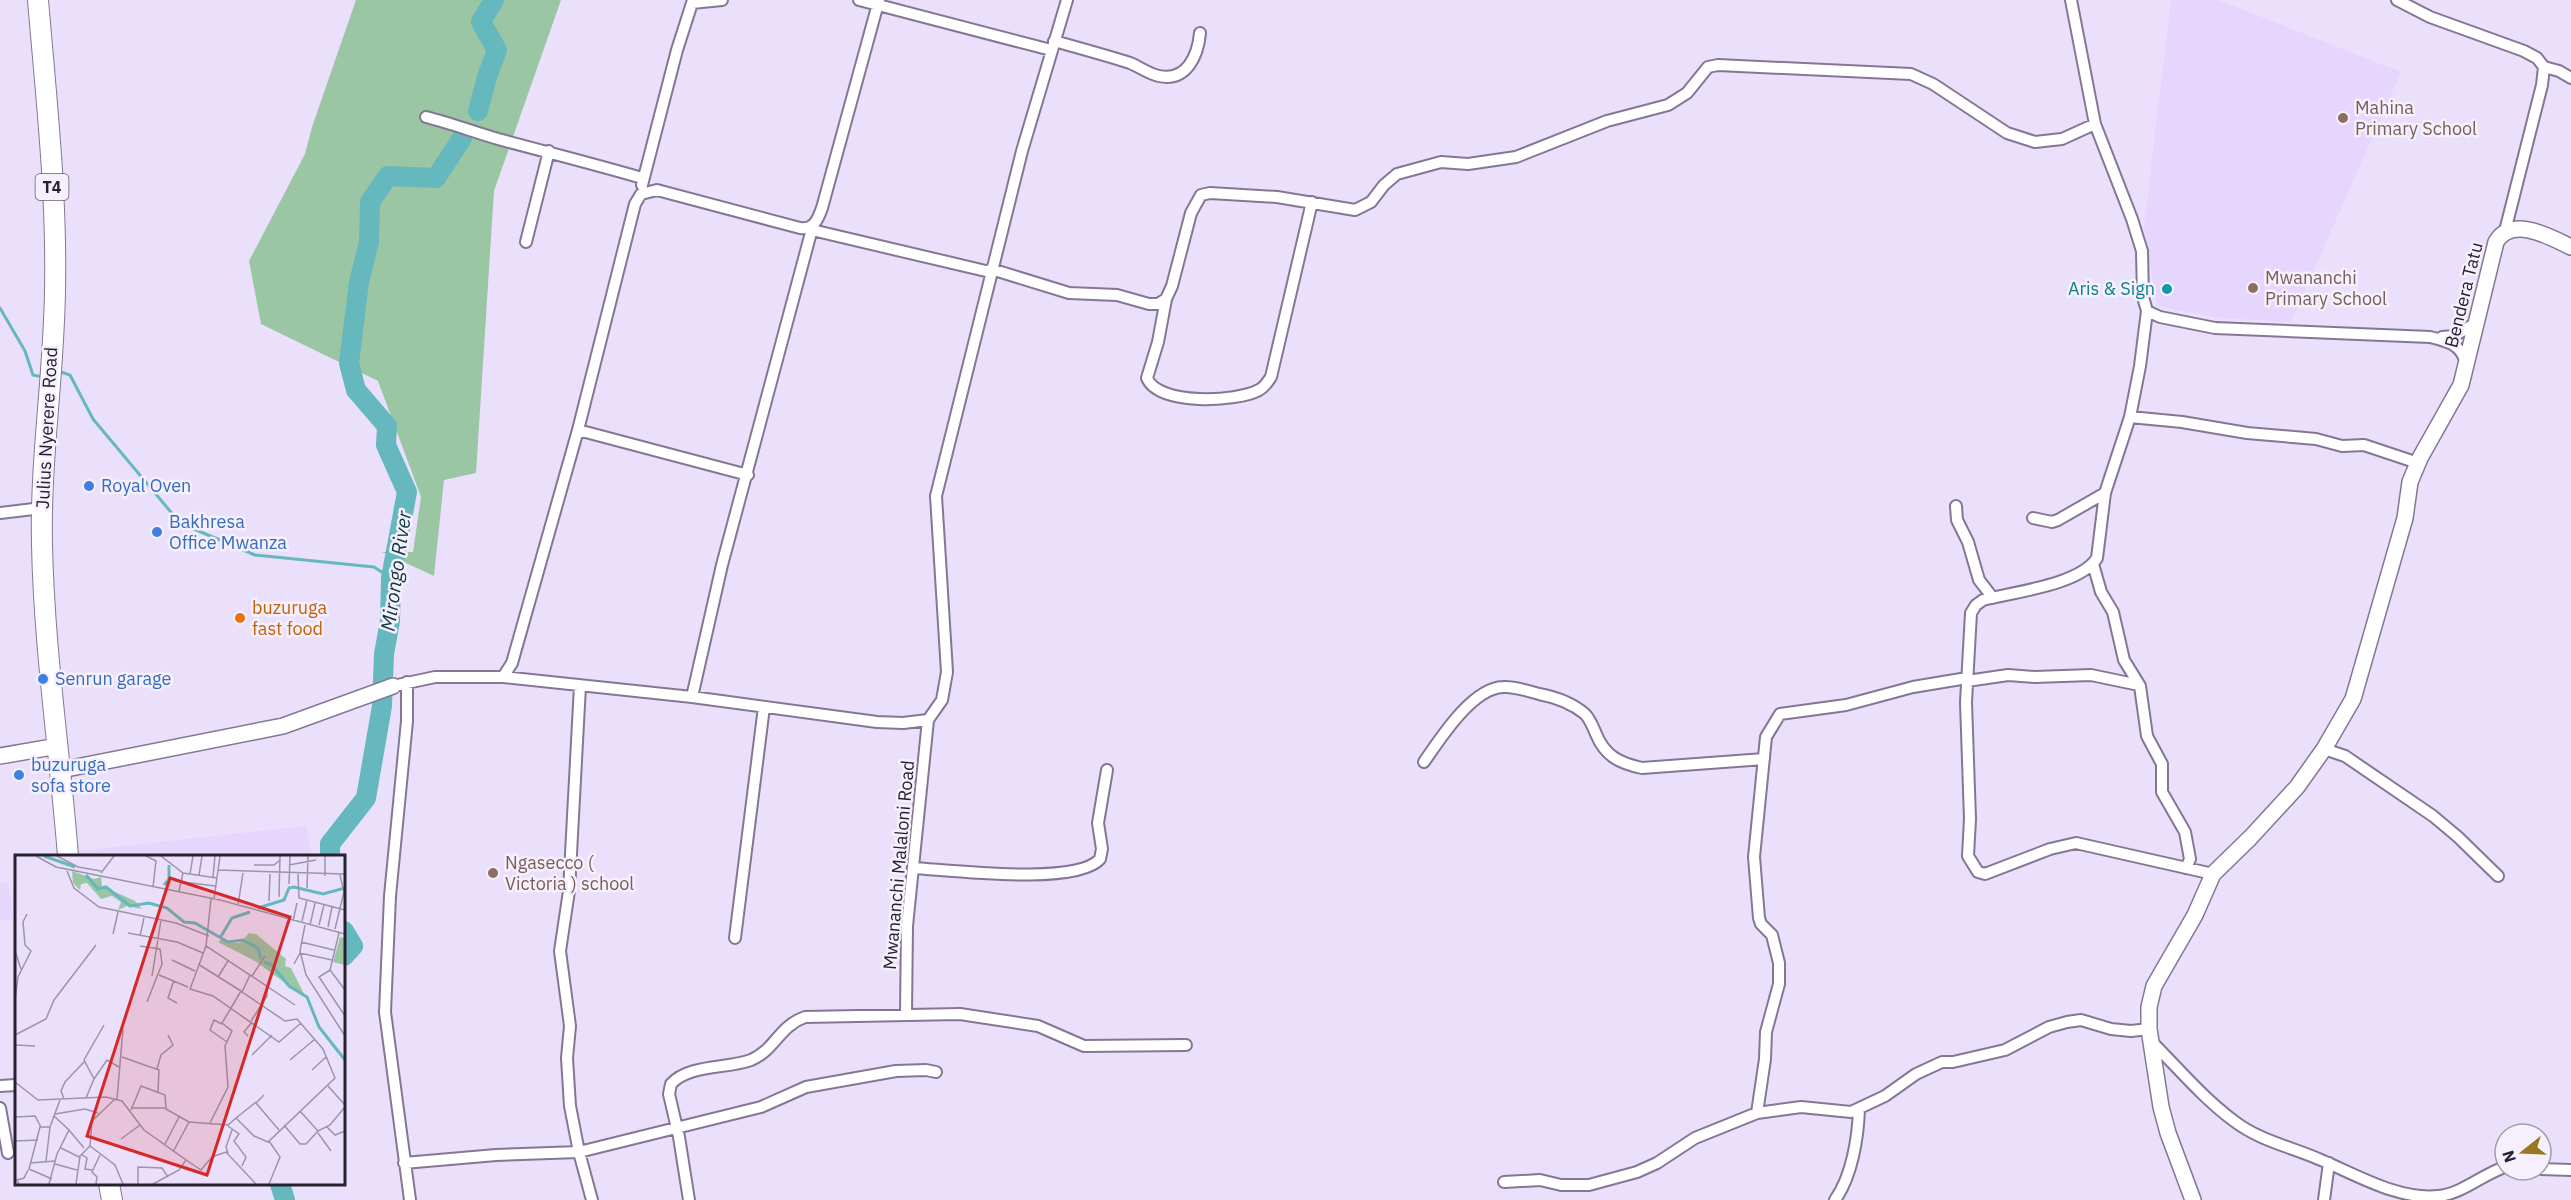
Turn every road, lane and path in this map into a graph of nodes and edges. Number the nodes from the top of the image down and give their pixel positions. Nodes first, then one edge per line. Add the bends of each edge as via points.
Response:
1 (38, 0) edge
2 (722, 0) edge
3 (859, 0) edge
4 (1067, 0) edge
5 (2071, 0) edge
6 (2397, 0) edge
7 (692, 2) edge
8 (879, 3) edge
9 (1200, 33) dead end
10 (1053, 45) junction
11 (2544, 67) junction
12 (2571, 78) edge
13 (426, 117) dead end
14 (2095, 124) junction
15 (549, 151) junction
16 (642, 178) junction
17 (641, 194) junction
18 (1312, 202) junction
19 (812, 227) junction
20 (2505, 231) junction
21 (526, 242) dead end
22 (2571, 247) edge
23 (990, 271) junction
24 (1166, 298) junction
25 (2147, 310) junction
26 (2476, 323) junction
27 (2430, 337) junction
28 (2466, 368) junction
29 (2130, 417) junction
30 (578, 430) junction
31 (2418, 463) junction
32 (748, 475) junction
33 (2105, 494) junction
34 (1956, 506) dead end
35 (42, 508) junction
36 (0, 513) edge
37 (2033, 518) dead end
38 (2093, 564) junction
39 (1993, 598) junction
40 (503, 677) junction
41 (1967, 679) junction
42 (400, 684) junction
43 (2139, 685) junction
44 (580, 686) junction
45 (692, 697) junction
46 (764, 707) junction
47 (928, 720) junction
48 (58, 746) junction
49 (2324, 749) junction
50 (0, 756) edge
51 (1764, 759) junction
52 (1424, 762) dead end
53 (61, 770) junction
54 (1107, 771) dead end
55 (68, 855) edge
56 (913, 868) junction
57 (2186, 868) junction
58 (2212, 874) junction
59 (2498, 876) dead end
60 (735, 938) dead end
61 (906, 1013) junction
62 (2150, 1035) junction
63 (1186, 1045) dead end
64 (936, 1072) dead end
65 (15, 1084) edge
66 (0, 1086) edge
67 (0, 1108) edge
68 (1859, 1109) junction
69 (1757, 1113) junction
70 (677, 1128) junction
71 (579, 1152) junction
72 (8, 1153) dead end
73 (404, 1163) junction
74 (2329, 1163) junction
75 (2553, 1169) edge
76 (2571, 1170) edge
77 (2493, 1172) edge
78 (1504, 1182) dead end
79 (109, 1185) edge
80 (112, 1200) edge
81 (410, 1200) edge
82 (592, 1200) edge
83 (689, 1200) edge
84 (1835, 1200) edge
85 (2193, 1200) edge
86 (2324, 1200) edge

1 - 35 highway, Julius Nyerere Road / T4 via 56,290
2 - 7 street
3 - 8 street
4 - 10 street
5 - 14 street
6 - 11 street via 2430,17 2524,51
7 - 16 street
8 - 10 street
8 - 19 street via 822,208
9 - 10 street via 1199,50 1192,63 1168,77 1133,64
10 - 23 street
11 - 12 street
11 - 20 street
13 - 15 street
14 - 18 street via 2062,139 2036,142 2007,133 1911,74 1727,64 1708,67 1687,93 1668,105 1607,121 1516,157 1468,164 1441,162 1405,171 1389,179 1371,202 1355,210
14 - 25 street via 2142,251
15 - 16 street
15 - 21 street
16 - 17 street
17 - 19 street via 657,190 800,228
17 - 30 street via 635,204
18 - 24 street via 1201,195 1191,213
18 - 24 street via 1271,376 1258,391 1194,399 1152,387 1147,378
19 - 23 street
19 - 32 street
20 - 22 street, Bendera Tatu via 2539,233
20 - 26 street, Bendera Tatu via 2496,242
23 - 24 street via 1070,293 1117,295 1149,304
23 - 47 street via 936,496 947,672 942,700
25 - 27 street via 2160,317 2215,328
25 - 29 street
26 - 27 street via 2454,336
26 - 28 street, Bendera Tatu
27 - 28 street via 2462,351
28 - 31 street, Bendera Tatu via 2461,385
29 - 31 street via 2316,439 2342,446 2364,445
29 - 33 street
30 - 32 street
30 - 40 street via 513,663
31 - 49 street, Bendera Tatu via 2353,699
32 - 45 street via 722,565
33 - 37 street via 2058,520
33 - 38 street
34 - 39 street via 1957,520 1979,580
35 - 36 street
35 - 48 highway, Julius Nyerere Road / T4 via 44,599
38 - 39 street via 2059,582
38 - 43 street via 2101,592 2113,612 2124,660
39 - 41 street via 1976,604 1971,613
40 - 42 street via 435,677
40 - 44 street
41 - 43 street via 2091,675
41 - 51 street via 1914,687 1846,705 1780,714 1766,736
41 - 57 street via 1968,856 1978,872 1985,874 2076,843
42 - 53 street via 283,726
42 - 73 street via 407,721 384,982
43 - 57 street via 2147,736 2162,764 2162,792 2185,832 2190,858
44 - 45 street
44 - 71 street via 569,891 560,951 570,1026 569,1093
45 - 46 street
46 - 47 street via 877,722
46 - 60 street
47 - 56 street, Mwananchi Malaloni Road
48 - 50 street
48 - 53 highway, Julius Nyerere Road / T4
49 - 58 street, Bendera Tatu via 2289,795
49 - 59 street via 2345,756 2433,816
51 - 52 street via 1642,768 1628,765 1610,756 1587,716 1578,709 1558,698 1502,687 1463,710
51 - 69 street via 1754,857 1759,918 1772,935 1779,984 1766,1032
53 - 55 highway, Julius Nyerere Road / T4
54 - 56 street via 1098,823 1101,859 1088,869 1012,875
56 - 61 street, Mwananchi Malaloni Road via 907,926
57 - 58 street
58 - 62 street via 2195,915 2154,986 2149,1007
61 - 63 street via 960,1014 1038,1026 1084,1046
61 - 70 street via 805,1017 784,1029 759,1056 684,1075 671,1084 669,1094
62 - 68 street via 2081,1020 2067,1022 2005,1050 1942,1062
62 - 74 street via 2198,1090 2234,1122 2273,1143
62 - 85 street via 2168,1133
64 - 70 street via 896,1071 806,1087 762,1107
65 - 66 street
67 - 72 street
68 - 69 street via 1851,1113 1801,1107
68 - 84 street via 1846,1181
69 - 78 street via 1695,1138 1657,1162 1618,1178 1589,1185 1540,1180
70 - 71 street
70 - 83 street
71 - 73 street
71 - 82 street
73 - 81 street
74 - 77 street via 2368,1182 2420,1197 2441,1196
74 - 86 street
75 - 76 street
79 - 80 highway

